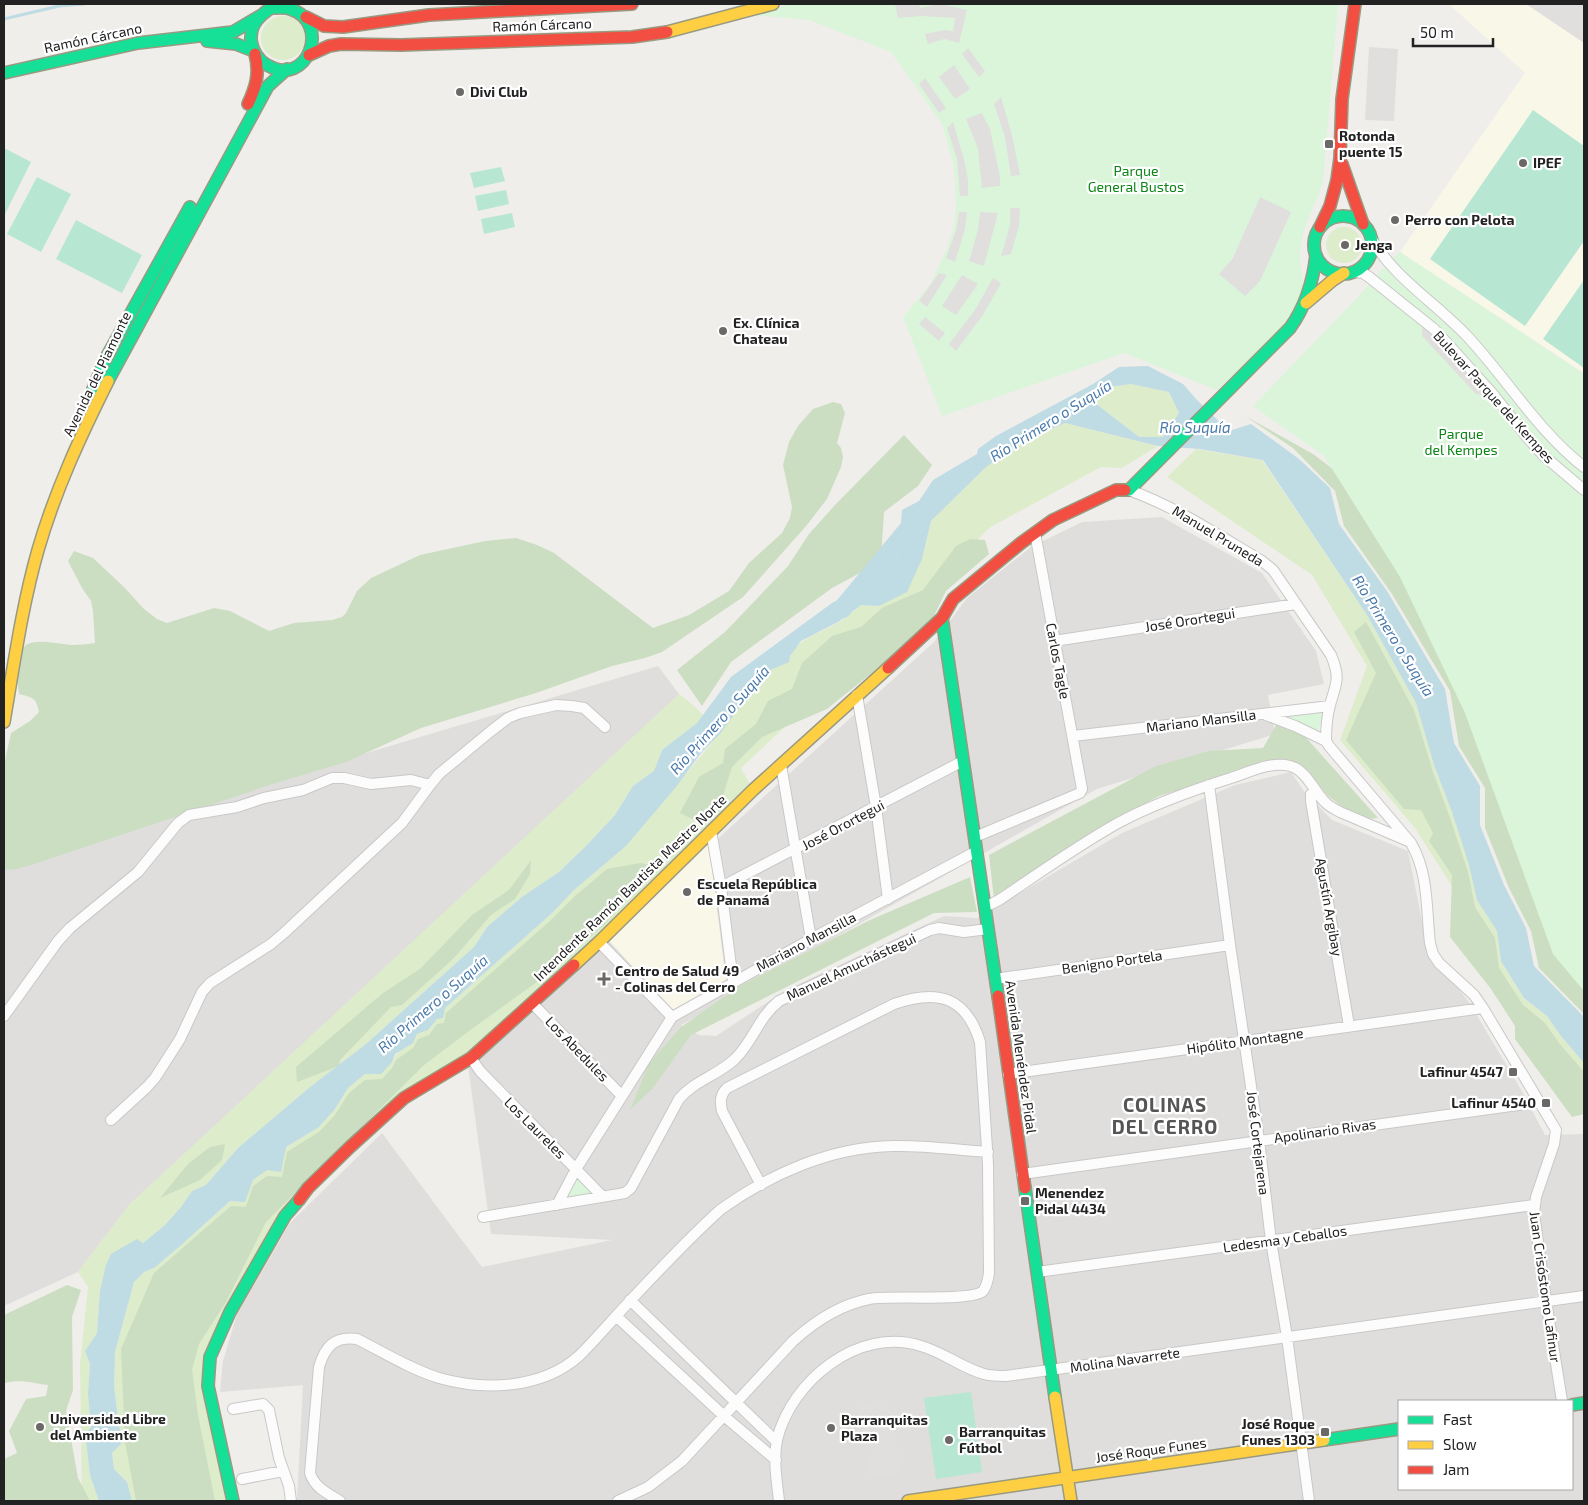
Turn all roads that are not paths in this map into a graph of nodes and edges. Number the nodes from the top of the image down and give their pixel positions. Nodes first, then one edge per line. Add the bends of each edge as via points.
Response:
1 (632, 4) edge
2 (773, 4) edge
3 (1355, 5) edge
4 (273, 6) edge
5 (304, 12) edge
6 (260, 16) junction
7 (189, 38) junction
8 (255, 52) junction
9 (309, 55) junction
10 (287, 69) junction
11 (4, 73) edge
12 (1340, 158) junction
13 (1363, 224) junction
14 (1320, 227) junction
15 (1371, 238) junction
16 (1316, 255) junction
17 (1349, 272) junction
18 (1305, 304) junction
19 (1584, 467) edge
20 (1129, 490) junction
21 (1584, 490) edge
22 (1035, 532) junction
23 (1296, 604) junction
24 (942, 618) junction
25 (1054, 641) junction
26 (4, 663) edge
27 (857, 695) junction
28 (1330, 706) junction
29 (1262, 714) junction
30 (4, 722) edge
31 (605, 727) dead end
32 (1073, 736) junction
33 (1326, 740) junction
34 (964, 761) junction
35 (781, 765) junction
36 (430, 785) junction
37 (1209, 785) junction
38 (1314, 790) junction
39 (876, 807) junction
40 (710, 831) junction
41 (975, 837) junction
42 (1411, 843) junction
43 (796, 850) junction
44 (977, 851) junction
45 (721, 887) junction
46 (888, 898) junction
47 (985, 907) junction
48 (988, 929) junction
49 (811, 939) junction
50 (599, 942) junction
51 (1230, 945) junction
52 (995, 979) junction
53 (733, 982) junction
54 (532, 1003) junction
55 (1483, 1008) junction
56 (4, 1016) edge
57 (672, 1017) junction
58 (1349, 1026) junction
59 (1244, 1041) junction
60 (471, 1058) junction
61 (1008, 1074) junction
62 (622, 1096) junction
63 (1540, 1102) junction
64 (111, 1120) dead end
65 (1259, 1140) junction
66 (988, 1152) junction
67 (576, 1169) junction
68 (1022, 1174) junction
69 (761, 1185) junction
70 (602, 1196) junction
71 (557, 1205) junction
72 (1534, 1205) junction
73 (483, 1218) dead end
74 (1271, 1241) junction
75 (1037, 1272) junction
76 (1584, 1296) edge
77 (630, 1300) junction
78 (1546, 1302) junction
79 (616, 1316) junction
80 (1287, 1337) junction
81 (1051, 1370) junction
82 (1562, 1400) edge
83 (737, 1403) junction
84 (233, 1409) dead end
85 (724, 1416) junction
86 (1398, 1429) edge
87 (777, 1442) junction
88 (1300, 1443) junction
89 (776, 1460) junction
90 (283, 1471) junction
91 (1068, 1477) junction
92 (242, 1479) dead end
93 (233, 1501) edge
94 (291, 1501) edge
95 (340, 1501) edge
96 (618, 1501) edge
97 (778, 1501) edge
98 (908, 1501) edge
99 (1071, 1501) edge
100 (1309, 1501) edge

1 - 5 main road, Ramón Cárcano via 469,12 332,27 319,25
2 - 9 main road, Ramón Cárcano via 677,30 632,37 341,44
3 - 12 main road via 1342,99
4 - 5 main road
4 - 6 main road
5 - 9 main road via 313,32
6 - 7 main road, Ramón Cárcano via 233,32
6 - 8 main road via 251,32
7 - 8 main road, Ramón Cárcano via 236,44
7 - 11 main road, Ramón Cárcano via 138,43
8 - 10 main road via 269,66
8 - 26 main road, Avenida del Piamonte via 259,67 255,89 106,358 52,483 21,578
9 - 10 main road via 303,62
10 - 30 main road, Avenida del Piamonte via 268,86 107,381 56,499 37,555 24,604
12 - 13 main road
12 - 14 main road via 1334,194
13 - 14 main road via 1341,216
13 - 15 main road
14 - 16 main road via 1314,241
15 - 17 main road via 1368,258 1362,266
15 - 19 street, Bulevar Parque del Kempes via 1389,263 1496,369 1551,438
16 - 17 main road via 1327,269
16 - 18 main road
17 - 18 main road via 1333,280
17 - 21 street, Bulevar Parque del Kempes via 1369,277 1434,329 1539,449
18 - 20 main road via 1278,341
20 - 22 main road, Intendente Ramón Bautista Mestre Norte via 1116,490
20 - 23 street, Manuel Pruneda via 1178,511 1262,561 1273,570
22 - 24 main road, Intendente Ramón Bautista Mestre Norte via 953,599
22 - 25 street, Carlos Tagle
23 - 25 street, José Orortegui
23 - 28 street, Manuel Pruneda via 1335,665 1337,686
24 - 27 main road, Intendente Ramón Bautista Mestre Norte
24 - 34 main road, Avenida Menéndez Pidal
25 - 32 street, Carlos Tagle
27 - 35 main road, Intendente Ramón Bautista Mestre Norte
27 - 39 street
28 - 29 street, Mariano Mansilla
28 - 33 street, Manuel Pruneda
29 - 32 street, Mariano Mansilla
29 - 33 street
31 - 36 street via 584,708 572,706 556,705 520,713 491,731
32 - 41 street, Carlos Tagle via 1080,793
33 - 42 street, Juan Crisóstomo Lafinur
34 - 39 street, José Orortegui
34 - 41 main road, Avenida Menéndez Pidal
35 - 40 main road, Intendente Ramón Bautista Mestre Norte
35 - 43 street
36 - 56 street via 411,780 371,784 332,778 303,790 189,815 178,823 138,872 58,941
36 - 64 street via 402,823 284,934 210,983 202,992 180,1040 155,1078
37 - 38 street via 1267,766 1283,765 1292,766 1300,772
37 - 47 street via 1117,824
37 - 51 street, José Cortejarena
38 - 42 street via 1340,812
38 - 58 street, Agustín Argibay via 1311,801
39 - 43 street, José Orortegui
39 - 46 street
40 - 45 street
40 - 50 main road, Intendente Ramón Bautista Mestre Norte
41 - 44 main road, Avenida Menéndez Pidal
42 - 55 street, Juan Crisóstomo Lafinur via 1424,871 1433,954
43 - 45 street, José Orortegui
43 - 49 street
44 - 46 street, Mariano Mansilla
44 - 47 main road, Avenida Menéndez Pidal
45 - 53 street
46 - 49 street, Mariano Mansilla
47 - 48 main road, Avenida Menéndez Pidal
48 - 52 main road, Avenida Menéndez Pidal
48 - 70 street, Manuel Amuchástegui via 964,932 939,928 930,930 779,1001 764,1014 751,1040 734,1060 690,1088 679,1099 631,1188 625,1193
49 - 53 street, Mariano Mansilla
50 - 54 main road, Intendente Ramón Bautista Mestre Norte
50 - 57 street
51 - 52 street, Benigno Portela
51 - 59 street, José Cortejarena
52 - 61 main road, Avenida Menéndez Pidal
53 - 57 street, Mariano Mansilla
54 - 60 main road, Intendente Ramón Bautista Mestre Norte
54 - 62 street, Los Abedules
55 - 58 street, Hipólito Montagne
55 - 63 street, Juan Crisóstomo Lafinur
57 - 62 street, Mariano Mansilla
58 - 59 street, Hipólito Montagne
59 - 61 street, Hipólito Montagne
59 - 65 street, José Cortejarena
60 - 67 street, Los Laureles
60 - 93 main road, Intendente Ramón Bautista Mestre Norte via 404,1098 308,1188 285,1216 230,1312 210,1357 208,1386
61 - 68 main road, Avenida Menéndez Pidal
62 - 67 street, Mariano Mansilla
63 - 65 street, Apolinario Rivas
63 - 72 street, Juan Crisóstomo Lafinur via 1556,1130 1556,1138
65 - 68 street, Apolinario Rivas
65 - 74 street, José Cortejarena
66 - 69 street via 909,1146 867,1148 814,1160
66 - 69 street via 980,1042 975,1028 969,1017 950,1002 936,996 911,998 727,1088 721,1094 722,1111
66 - 83 street via 989,1273 983,1291 970,1296 869,1299 836,1310 793,1341
67 - 70 street, Los Laureles
67 - 71 street, Mariano Mansilla
68 - 75 main road, Avenida Menéndez Pidal
69 - 77 street via 720,1210
70 - 71 street, Manuel Amuchástegui
71 - 73 street, Manuel Amuchástegui
72 - 74 street, Ledesma y Ceballos
72 - 78 street, Juan Crisóstomo Lafinur
74 - 75 street, Ledesma y Ceballos
74 - 80 street, José Cortejarena
75 - 81 main road, Avenida Menéndez Pidal
76 - 78 street, Molina Navarrete
77 - 79 street
77 - 83 street
78 - 80 street, Molina Navarrete
78 - 82 street, Juan Crisóstomo Lafinur
79 - 85 street
79 - 95 street via 568,1364 544,1377 509,1385 486,1386 440,1378 357,1339 346,1337 331,1345 325,1350 319,1366 310,1473 319,1488
80 - 81 street, Molina Navarrete
80 - 88 street, José Cortejarena
81 - 87 street, Molina Navarrete via 1006,1376 984,1374 921,1346 876,1343 836,1360 811,1381 791,1408
81 - 91 main road, Avenida Menéndez Pidal
83 - 85 street
83 - 87 street
84 - 90 street via 266,1406
85 - 89 street
85 - 96 street via 682,1461 648,1486
86 - 88 main road, José Roque Funes
87 - 89 street, Molina Navarrete
88 - 91 main road, José Roque Funes
88 - 100 street, José Cortejarena
89 - 97 street, Molina Navarrete
90 - 92 street
90 - 94 street
91 - 98 main road, José Roque Funes
91 - 99 main road, Avenida Menéndez Pidal

